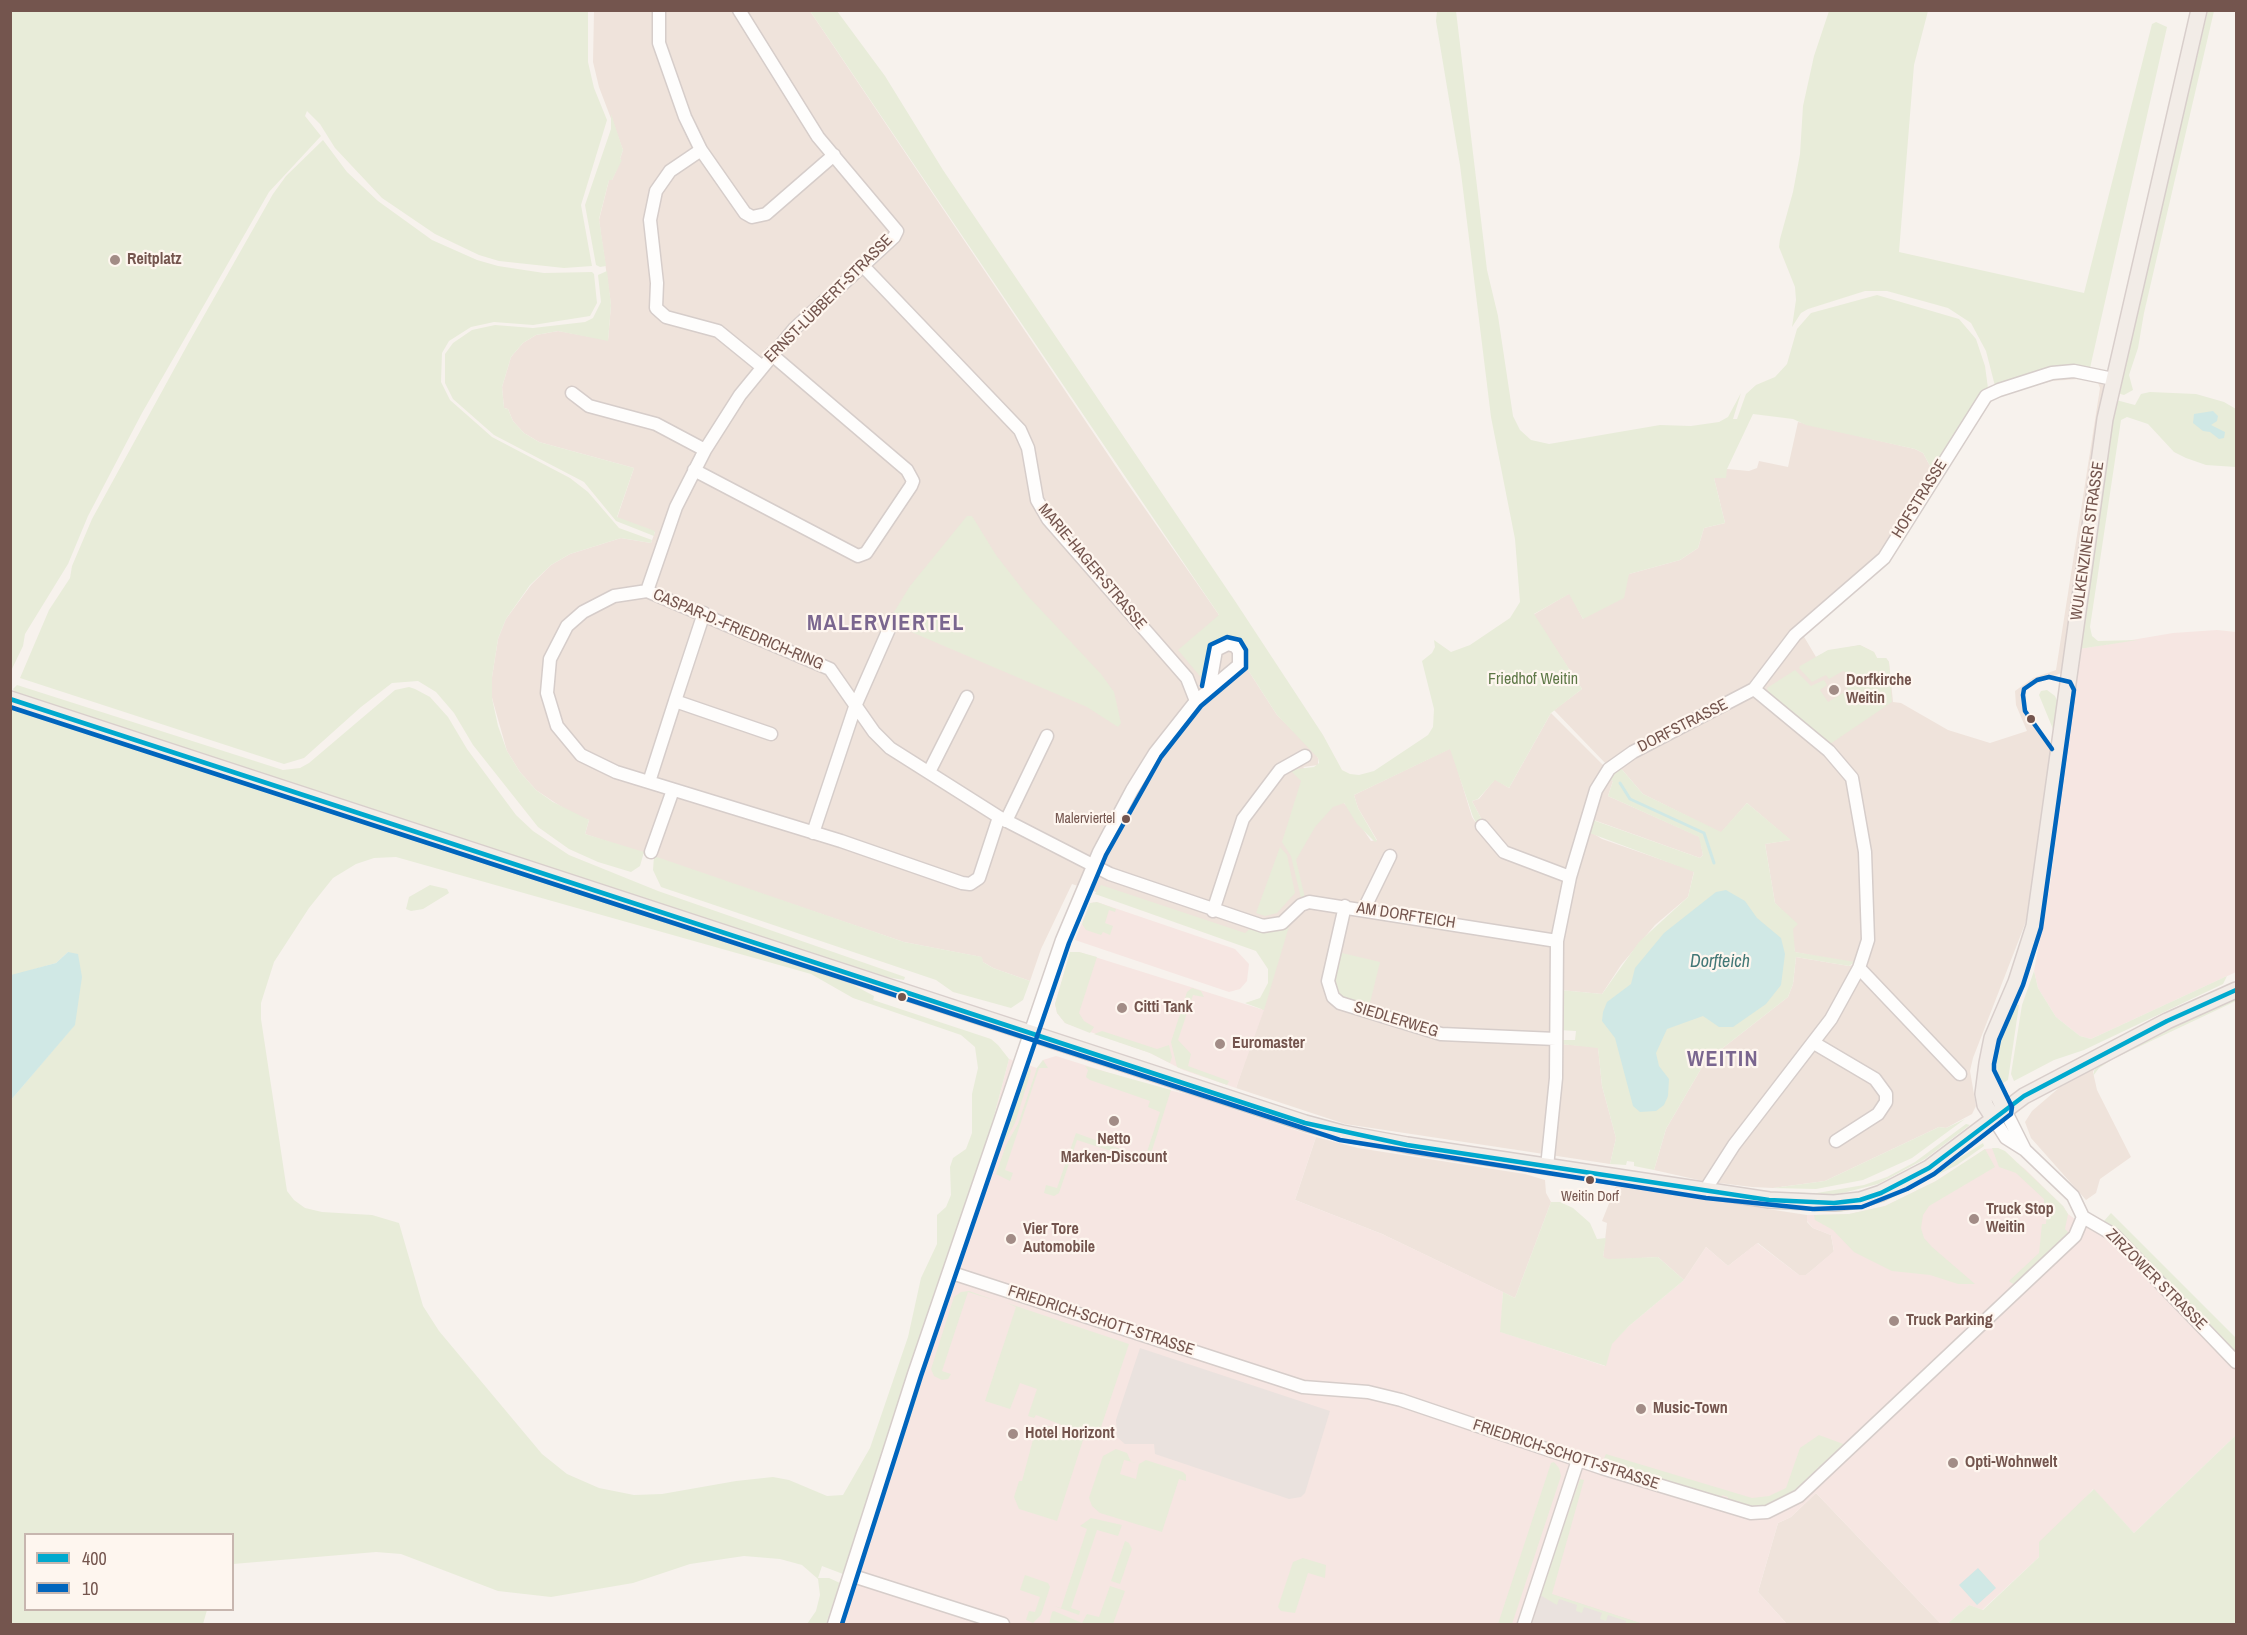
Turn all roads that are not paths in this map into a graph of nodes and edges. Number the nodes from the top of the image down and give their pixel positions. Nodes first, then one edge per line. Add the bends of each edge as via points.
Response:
1 (659, 10) edge
2 (739, 10) edge
3 (2199, 10) edge
4 (701, 150) junction
5 (834, 155) junction
6 (863, 266) junction
7 (771, 354) junction
8 (761, 366) junction
9 (2113, 379) junction
10 (572, 393) dead end
11 (705, 450) junction
12 (694, 470) junction
13 (647, 591) junction
14 (704, 613) junction
15 (892, 620) dead end
16 (1209, 690) dead end
17 (1754, 690) junction
18 (967, 697) dead end
19 (10, 699) edge
20 (675, 701) junction
21 (1196, 701) junction
22 (856, 704) junction
23 (771, 734) dead end
24 (1047, 736) dead end
25 (1305, 756) dead end
26 (929, 772) junction
27 (649, 782) junction
28 (673, 790) junction
29 (1003, 819) junction
30 (1482, 825) dead end
31 (813, 833) junction
32 (651, 852) dead end
33 (1390, 856) dead end
34 (1093, 867) junction
35 (1570, 877) junction
36 (1345, 906) junction
37 (1364, 909) junction
38 (1214, 910) junction
39 (1263, 926) joint
40 (1557, 941) junction
41 (1859, 968) junction
42 (2236, 990) edge
43 (1031, 1032) junction
44 (1556, 1039) junction
45 (1814, 1043) junction
46 (1960, 1074) dead end
47 (2000, 1115) junction
48 (1836, 1140) dead end
49 (1546, 1167) junction
50 (1707, 1191) junction
51 (2083, 1217) junction
52 (949, 1272) junction
53 (2236, 1362) edge
54 (1578, 1460) junction
55 (850, 1575) junction
56 (834, 1624) edge
57 (1004, 1624) edge
58 (1524, 1624) edge

1 - 4 street via 659,43 672,87
2 - 5 street via 818,137
3 - 9 main road, WULKENZINER STRASSE
4 - 5 street via 745,213 758,218
4 - 8 street via 670,171 656,191 650,220 656,308 666,317 718,331
5 - 6 street, ERNST-LÜBBERT-STRASSE via 897,231
6 - 7 street, ERNST-LÜBBERT-STRASSE
6 - 21 street, MARIE-HAGER-STRASSE via 1020,430 1028,448 1037,500 1048,519 1187,678
7 - 8 street, ERNST-LÜBBERT-STRASSE
7 - 12 street via 907,470 913,481 911,486 866,553 858,556
8 - 11 street, ERNST-LÜBBERT-STRASSE
9 - 17 street, HOFSTRASSE via 2074,371 2052,373 1986,396 1884,558 1795,634
9 - 47 main road, WULKENZINER STRASSE via 2034,926 1992,1038 1986,1071
10 - 11 street via 589,406 657,424
11 - 12 street, ERNST-LÜBBERT-STRASSE
12 - 13 street, ERNST-LÜBBERT-STRASSE via 676,507
13 - 14 street, CASPAR-D.-FRIEDRICH-RING
13 - 27 street, CASPAR-D.-FRIEDRICH-RING via 598,602 567,626 550,659 547,693 557,726 581,755 597,765
14 - 20 street
14 - 22 street, CASPAR-D.-FRIEDRICH-RING via 822,664 837,676
15 - 22 street
16 - 21 street
17 - 35 street, DORFSTRASSE via 1633,752 1608,770 1596,790
17 - 41 street via 1829,751 1852,778 1865,852 1867,896 1868,940
18 - 26 street
19 - 43 main road
20 - 23 street
20 - 27 street
21 - 34 street via 1132,790
22 - 26 street, CASPAR-D.-FRIEDRICH-RING via 881,740
22 - 31 street
24 - 29 street
25 - 38 street via 1280,770 1243,819
26 - 29 street, CASPAR-D.-FRIEDRICH-RING
27 - 28 street, CASPAR-D.-FRIEDRICH-RING
28 - 31 street, CASPAR-D.-FRIEDRICH-RING
28 - 32 street
29 - 31 street, CASPAR-D.-FRIEDRICH-RING via 979,878 970,884
29 - 34 street, CASPAR-D.-FRIEDRICH-RING
30 - 35 street via 1504,852
33 - 37 street
34 - 38 street, CASPAR-D.-FRIEDRICH-RING
34 - 43 street via 1053,963
35 - 40 street, DORFSTRASSE
36 - 37 street, AM DORFTEICH
36 - 39 street, AM DORFTEICH via 1305,902 1281,923
36 - 44 street, SIEDLERWEG via 1328,981 1333,997 1340,1003 1441,1034
37 - 40 street, AM DORFTEICH
38 - 39 street, CASPAR-D.-FRIEDRICH-RING
40 - 44 street, DORFSTRASSE
41 - 45 street
41 - 46 street
42 - 47 main road via 2069,1071 2024,1096
43 - 49 main road via 1342,1133
43 - 52 street
44 - 49 street, DORFSTRASSE via 1556,1078
45 - 48 street via 1875,1079 1886,1094 1884,1108 1878,1114
45 - 50 street via 1734,1145
47 - 50 main road via 1929,1168 1860,1200 1802,1202
47 - 51 street, ZIRZOWER STRASSE via 2025,1150 2073,1196
49 - 50 main road
51 - 53 street, ZIRZOWER STRASSE via 2114,1235
51 - 54 street, FRIEDRICH-SCHOTT-STRASSE via 2075,1236 2018,1291 1799,1496 1782,1507 1767,1512 1742,1511
52 - 54 street, FRIEDRICH-SCHOTT-STRASSE via 1303,1387 1368,1392 1401,1400
52 - 55 street
54 - 58 street
55 - 56 street
55 - 57 street

